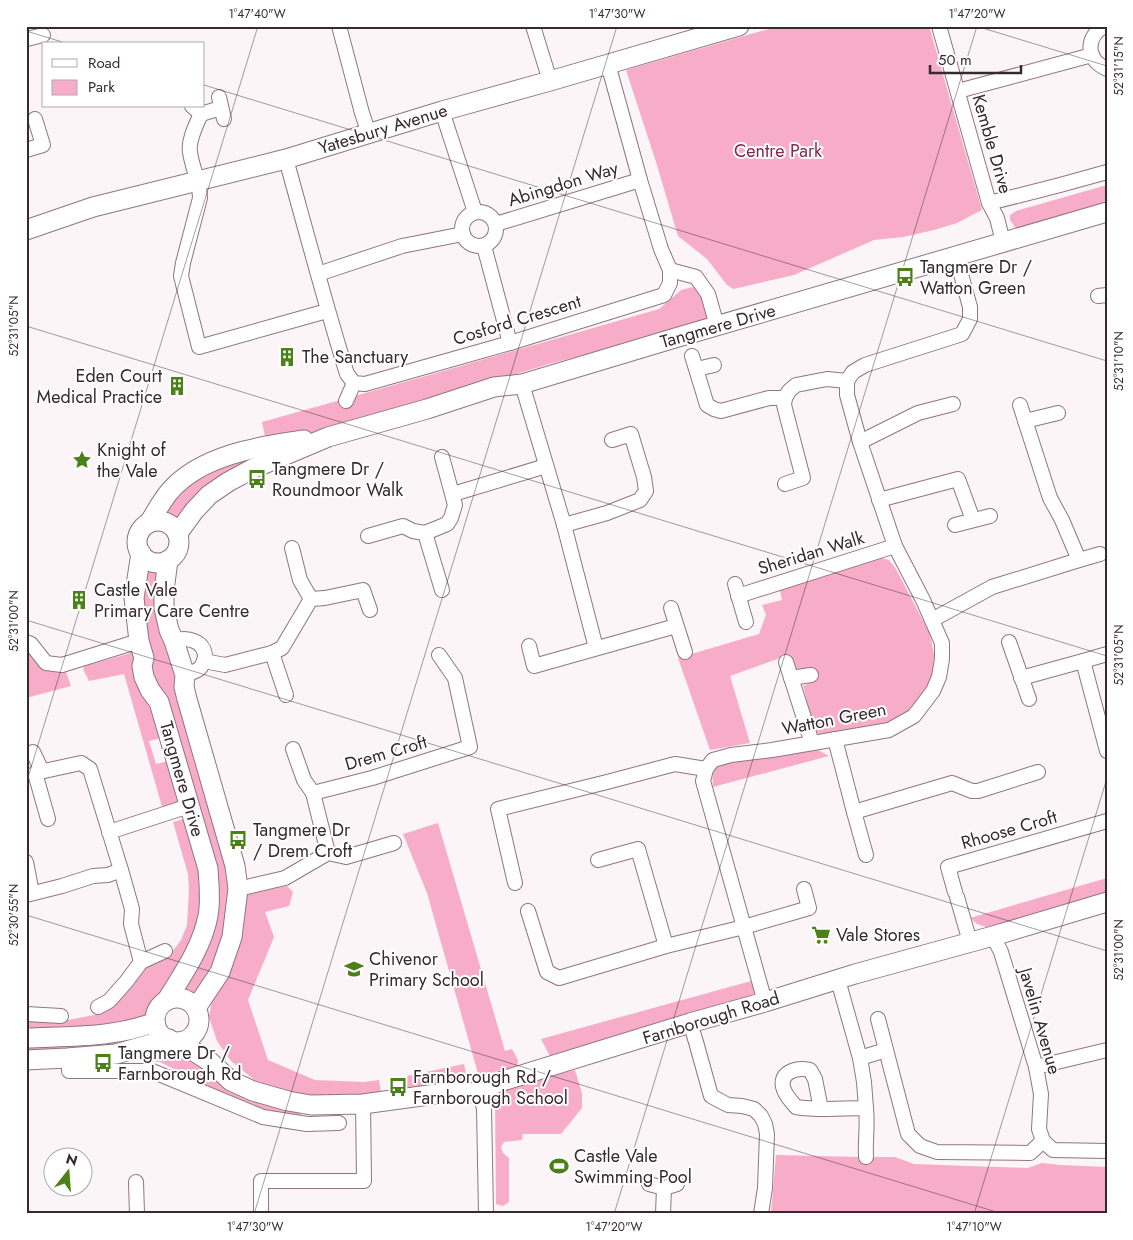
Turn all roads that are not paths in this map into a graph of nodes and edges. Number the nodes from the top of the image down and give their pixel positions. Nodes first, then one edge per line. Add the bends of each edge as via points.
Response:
1 (339, 26) edge
2 (533, 26) edge
3 (739, 26) edge
4 (940, 26) edge
5 (1104, 26) edge
6 (43, 35) dead end
7 (26, 38) edge
8 (1092, 55) junction
9 (608, 64) junction
10 (1107, 69) edge
11 (550, 81) junction
12 (958, 91) junction
13 (221, 108) dead end
14 (197, 110) edge
15 (442, 111) junction
16 (35, 119) dead end
17 (369, 134) junction
18 (26, 150) edge
19 (286, 159) junction
20 (1107, 172) edge
21 (198, 180) junction
22 (640, 180) junction
23 (989, 203) junction
24 (475, 212) junction
25 (1107, 212) edge
26 (496, 224) junction
27 (26, 230) edge
28 (462, 234) junction
29 (1003, 242) junction
30 (484, 246) junction
31 (956, 256) junction
32 (670, 270) junction
33 (318, 274) junction
34 (327, 311) junction
35 (717, 326) junction
36 (510, 343) junction
37 (714, 365) dead end
38 (847, 381) junction
39 (354, 383) junction
40 (522, 384) junction
41 (786, 398) junction
42 (346, 402) dead end
43 (953, 404) dead end
44 (1020, 406) dead end
45 (1058, 413) dead end
46 (1025, 421) junction
47 (328, 437) junction
48 (612, 440) dead end
49 (860, 442) junction
50 (442, 457) dead end
51 (546, 466) junction
52 (785, 484) dead end
53 (453, 494) junction
54 (879, 500) junction
55 (990, 516) dead end
56 (972, 520) junction
57 (149, 523) junction
58 (564, 525) junction
59 (955, 525) dead end
60 (425, 533) junction
61 (178, 534) junction
62 (368, 536) dead end
63 (895, 546) junction
64 (292, 548) dead end
65 (141, 554) junction
66 (1100, 554) dead end
67 (168, 560) junction
68 (1079, 560) junction
69 (442, 590) dead end
70 (311, 600) junction
71 (671, 608) dead end
72 (370, 610) dead end
73 (932, 620) junction
74 (746, 622) dead end
75 (676, 626) junction
76 (139, 641) junction
77 (174, 641) junction
78 (26, 642) edge
79 (1009, 642) dead end
80 (528, 646) dead end
81 (596, 648) junction
82 (685, 652) dead end
83 (272, 653) junction
84 (1107, 654) edge
85 (439, 655) dead end
86 (204, 661) junction
87 (786, 662) dead end
88 (1083, 662) junction
89 (185, 675) junction
90 (810, 675) dead end
91 (791, 678) junction
92 (1021, 678) junction
93 (286, 695) dead end
94 (1028, 699) dead end
95 (834, 738) junction
96 (812, 743) junction
97 (293, 749) dead end
98 (1107, 750) edge
99 (33, 752) dead end
100 (706, 769) junction
101 (42, 771) junction
102 (1038, 772) dead end
103 (313, 793) junction
104 (189, 806) junction
105 (854, 812) junction
106 (48, 818) dead end
107 (1107, 821) edge
108 (109, 832) junction
109 (394, 843) dead end
110 (328, 853) junction
111 (866, 855) dead end
112 (598, 860) dead end
113 (26, 862) edge
114 (121, 870) junction
115 (515, 883) dead end
116 (238, 889) junction
117 (804, 889) dead end
118 (29, 894) edge
119 (1107, 902) edge
120 (528, 910) dead end
121 (744, 927) junction
122 (993, 936) junction
123 (970, 942) junction
124 (666, 946) junction
125 (165, 951) dead end
126 (141, 962) junction
127 (838, 980) junction
128 (167, 1000) junction
129 (765, 1002) junction
130 (98, 1007) dead end
131 (196, 1008) junction
132 (26, 1014) edge
133 (61, 1016) dead end
134 (878, 1019) dead end
135 (155, 1022) junction
136 (690, 1023) junction
137 (196, 1032) junction
138 (26, 1038) edge
139 (174, 1041) junction
140 (886, 1050) junction
141 (1107, 1050) edge
142 (67, 1058) junction
143 (860, 1058) junction
144 (26, 1060) edge
145 (1036, 1067) junction
146 (253, 1091) junction
147 (479, 1093) junction
148 (363, 1104) junction
149 (311, 1105) junction
150 (821, 1108) dead end
151 (866, 1108) junction
152 (339, 1123) dead end
153 (307, 1124) junction
154 (1043, 1141) junction
155 (1107, 1151) edge
156 (866, 1157) dead end
157 (136, 1182) dead end
158 (649, 1184) dead end
159 (137, 1214) edge
160 (261, 1214) edge
161 (486, 1214) edge
162 (663, 1214) edge
163 (761, 1214) edge

1 - 17 street
2 - 11 street
3 - 9 street, Yatesbury Avenue
4 - 12 street, Kemble Drive
5 - 8 street via 1091,41
6 - 7 street
8 - 10 street via 1100,66
8 - 12 street
9 - 11 street, Yatesbury Avenue
9 - 22 street
11 - 15 street, Yatesbury Avenue
12 - 23 street, Kemble Drive
13 - 14 street
14 - 21 street via 190,150
15 - 17 street, Yatesbury Avenue
15 - 24 street
16 - 18 street via 42,144
17 - 19 street, Yatesbury Avenue
19 - 21 street, Yatesbury Avenue
19 - 33 street
20 - 23 street
21 - 27 street, Yatesbury Avenue via 94,207
21 - 34 street via 200,198 181,276 199,346
22 - 26 street, Abingdon Way
22 - 32 street
23 - 29 street, Kemble Drive
24 - 26 street via 490,215
24 - 28 street via 466,218
25 - 29 street, Tangmere Drive
26 - 30 street via 493,240
28 - 30 street via 473,246
28 - 33 street via 402,246
29 - 31 street, Tangmere Drive
30 - 36 street
31 - 35 street, Tangmere Drive
31 - 38 street via 970,306 970,320 962,334 865,365 853,372
32 - 35 street via 696,277 708,294
32 - 36 street, Cosford Crescent via 670,284 664,295
33 - 34 street
34 - 39 street via 347,374
35 - 40 street, Tangmere Drive
36 - 39 street, Cosford Crescent via 365,384
37 - 41 street via 695,363 707,405 714,409 720,411 769,398
38 - 41 street via 827,379 796,385
38 - 49 street, Watton Green via 847,395
39 - 42 street
40 - 47 street, Tangmere Drive via 494,387
40 - 51 street
41 - 52 street via 786,415 803,478
43 - 49 street via 918,414
44 - 46 street
45 - 46 street
46 - 68 street via 1050,498
47 - 57 street, Tangmere Drive via 274,444 209,463 170,491
47 - 61 street, Tangmere Drive via 228,482 194,511
48 - 58 street via 631,434 646,491 640,500
49 - 54 street, Watton Green
50 - 53 street
51 - 53 street
51 - 58 street
53 - 60 street via 455,505 447,524
54 - 56 street via 958,479
54 - 63 street, Watton Green
55 - 56 street
56 - 59 street
57 - 61 street via 169,523
57 - 65 street via 138,536
58 - 81 street
60 - 62 street via 403,526
60 - 69 street
61 - 67 street via 177,552
63 - 73 street, Watton Green
63 - 74 street, Sheridan Walk via 736,590
64 - 70 street via 300,580
65 - 67 street via 156,562
65 - 76 street, Tangmere Drive via 134,598
66 - 68 street
67 - 77 street, Tangmere Drive via 164,608
68 - 73 street via 992,587
70 - 72 street via 363,590
70 - 83 street via 282,648
71 - 75 street
73 - 95 street, Watton Green via 942,643 939,676 933,691 914,716 889,730
75 - 81 street
75 - 82 street
76 - 78 street via 62,664 46,662
76 - 104 street, Tangmere Drive via 144,658 144,677 159,702
77 - 86 street via 190,639 198,643 205,652
77 - 89 street, Tangmere Drive
79 - 92 street
80 - 81 street via 534,666
83 - 86 street via 225,665
83 - 93 street
84 - 88 street
85 - 103 street, Drem Croft via 455,678 470,748
86 - 89 street via 200,668
87 - 91 street
88 - 92 street
88 - 98 street
89 - 116 street, Tangmere Drive via 184,687 235,866
90 - 91 street
91 - 96 street
92 - 94 street
95 - 96 street, Watton Green
95 - 105 street
96 - 100 street, Watton Green via 731,755 713,760
97 - 103 street via 304,780
99 - 101 street
100 - 115 street via 674,764 498,809
100 - 121 street via 703,781
101 - 106 street via 35,773
101 - 108 street via 81,763 90,769
102 - 105 street via 978,791 952,783
103 - 110 street
104 - 108 street
104 - 128 street, Tangmere Drive via 208,869 208,915 196,951
105 - 111 street
107 - 123 street, Rhoose Croft via 948,867
108 - 114 street
109 - 110 street via 346,857
110 - 116 street via 285,878
112 - 124 street via 638,849
113 - 118 street
114 - 118 street
114 - 126 street
116 - 131 street, Tangmere Drive via 232,938 220,972
117 - 121 street via 809,908
119 - 122 street, Farnborough Road
120 - 124 street via 547,972 559,978
121 - 124 street
121 - 129 street
122 - 123 street, Farnborough Road
122 - 145 street, Javelin Avenue via 1001,952
123 - 127 street, Farnborough Road
125 - 126 street
126 - 130 street via 109,1001
127 - 129 street, Farnborough Road
127 - 143 street
128 - 131 street via 183,998
128 - 135 street via 158,1009
129 - 136 street, Farnborough Road
131 - 137 street via 199,1020
132 - 133 street
134 - 140 street
135 - 138 street via 104,1034
135 - 139 street via 161,1035
136 - 147 street, Farnborough Road via 496,1083
136 - 163 street via 711,1096 728,1105 754,1109 765,1124 765,1188
137 - 139 street via 186,1040
137 - 146 street, Farnborough Road
139 - 142 street via 116,1054
139 - 146 street, Farnborough Road via 209,1061 231,1081
140 - 143 street
140 - 154 street via 908,1134 920,1146 937,1152 1030,1153
141 - 145 street
142 - 144 street
142 - 153 street via 69,1072 152,1071 263,1117
143 - 151 street
145 - 154 street, Javelin Avenue via 1041,1094 1039,1129
146 - 149 street, Farnborough Road
147 - 148 street, Farnborough Road via 451,1092
147 - 161 street via 484,1108
148 - 149 street, Farnborough Road
148 - 160 street via 364,1181 261,1181
149 - 153 street
150 - 151 street
151 - 156 street
152 - 153 street
154 - 155 street via 1053,1150
157 - 159 street
158 - 162 street via 671,1186

